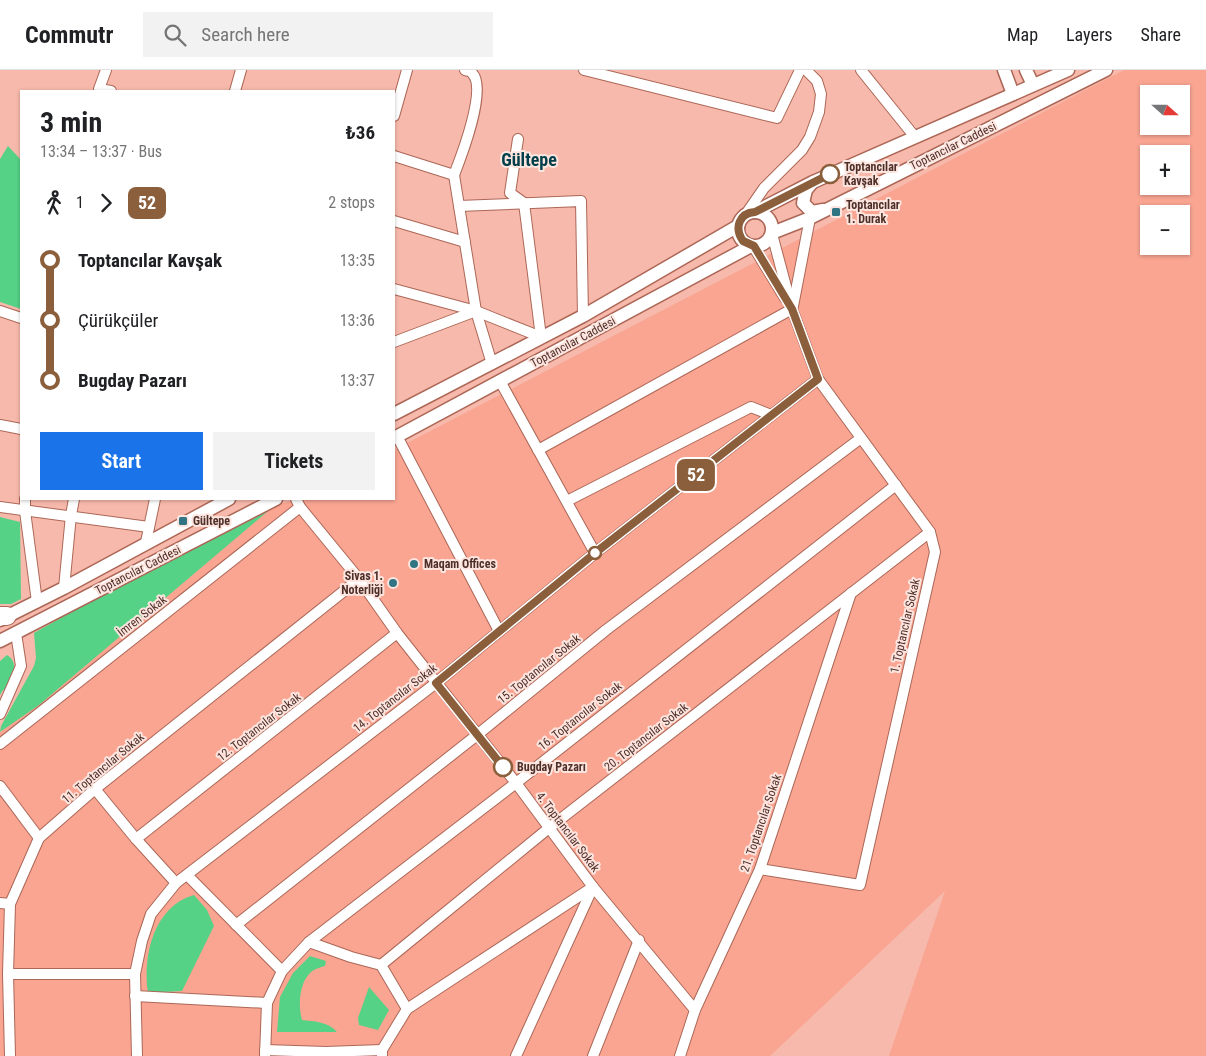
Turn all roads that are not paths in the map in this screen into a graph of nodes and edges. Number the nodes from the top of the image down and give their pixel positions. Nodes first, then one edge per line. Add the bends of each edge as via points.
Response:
1 (106, 70) edge
2 (241, 70) edge
3 (407, 70) edge
4 (465, 70) edge
5 (584, 70) edge
6 (800, 70) edge
7 (806, 70) edge
8 (861, 70) edge
9 (1004, 70) edge
10 (1026, 70) edge
11 (1068, 70) edge
12 (1106, 70) edge
13 (1033, 85) junction
14 (107, 90) edge
15 (235, 90) edge
16 (1013, 94) junction
17 (395, 112) edge
18 (915, 137) junction
19 (518, 139) dead end
20 (395, 156) edge
21 (454, 175) junction
22 (813, 182) junction
23 (524, 203) junction
24 (459, 206) junction
25 (824, 210) junction
26 (751, 213) junction
27 (810, 218) junction
28 (395, 221) edge
29 (738, 226) junction
30 (772, 233) junction
31 (466, 242) junction
32 (752, 246) junction
33 (395, 289) edge
34 (792, 309) junction
35 (476, 311) junction
36 (0, 312) edge
37 (583, 316) junction
38 (20, 318) edge
39 (541, 337) junction
40 (395, 342) edge
41 (492, 364) junction
42 (818, 379) junction
43 (500, 381) junction
44 (395, 413) edge
45 (771, 414) junction
46 (0, 425) edge
47 (20, 429) edge
48 (396, 437) edge
49 (861, 438) junction
50 (538, 450) junction
51 (896, 485) junction
52 (25, 500) edge
53 (74, 500) edge
54 (155, 500) edge
55 (227, 500) edge
56 (274, 500) edge
57 (567, 501) junction
58 (298, 503) edge
59 (0, 507) edge
60 (25, 511) junction
61 (71, 515) junction
62 (150, 527) junction
63 (930, 532) junction
64 (146, 542) junction
65 (595, 553) junction
66 (359, 578) junction
67 (64, 588) junction
68 (851, 593) junction
69 (37, 602) junction
70 (2, 617) edge
71 (499, 632) junction
72 (16, 633) junction
73 (397, 633) junction
74 (0, 641) edge
75 (436, 683) junction
76 (0, 714) edge
77 (477, 735) junction
78 (0, 744) edge
79 (516, 782) junction
80 (0, 786) edge
81 (95, 789) junction
82 (549, 828) junction
83 (39, 838) junction
84 (136, 839) junction
85 (760, 868) junction
86 (187, 875) junction
87 (176, 883) junction
88 (593, 887) junction
89 (5, 904) edge
90 (236, 925) junction
91 (639, 940) junction
92 (309, 942) junction
93 (381, 964) junction
94 (282, 971) junction
95 (8, 974) junction
96 (135, 974) junction
97 (135, 996) junction
98 (267, 1003) junction
99 (407, 1009) junction
100 (695, 1010) junction
101 (265, 1053) edge
102 (382, 1053) edge
103 (326, 1054) edge
104 (10, 1056) edge
105 (136, 1056) edge
106 (516, 1056) edge
107 (593, 1056) edge
108 (680, 1056) edge

1 - 14 street via 99,88
2 - 15 street
3 - 17 street
4 - 21 street via 476,80 476,104 471,129
5 - 6 street via 777,118
7 - 26 street via 817,81 821,94 819,112 810,137 802,150 764,188
8 - 18 street
9 - 16 street
10 - 13 street
11 - 13 street, Toptancılar Caddesi
12 - 25 street, Toptancılar Caddesi
13 - 16 street, Toptancılar Caddesi
16 - 18 street, Toptancılar Caddesi
18 - 22 street, Toptancılar Caddesi
19 - 23 street via 510,193
20 - 21 street
21 - 24 street
22 - 25 street via 806,190 803,203 812,212
22 - 26 street, Toptancılar Caddesi
23 - 24 street
23 - 37 street via 580,201
23 - 39 street
24 - 31 street
25 - 27 street, Toptancılar Caddesi
26 - 29 street via 742,218
26 - 30 street via 761,213 769,218
27 - 30 street, Toptancılar Caddesi
27 - 34 street
28 - 31 street
29 - 32 street via 741,238
29 - 37 street, Toptancılar Caddesi
30 - 32 street via 765,243
30 - 34 street, 1. Toptancılar Sokak
31 - 35 street
32 - 34 street, 1. Toptancılar Sokak
32 - 43 street, Toptancılar Caddesi
33 - 35 street
34 - 42 street, 1. Toptancılar Sokak
34 - 50 street
35 - 39 street
35 - 40 street
35 - 41 street
36 - 38 street
37 - 39 street, Toptancılar Caddesi
39 - 41 street, Toptancılar Caddesi
41 - 44 street, Toptancılar Caddesi
42 - 45 street, 14. Toptancılar Sokak
42 - 49 street, 1. Toptancılar Sokak
43 - 48 street, Toptancılar Caddesi
43 - 50 street
45 - 57 street via 751,407
45 - 65 street, 14. Toptancılar Sokak
46 - 47 street
48 - 71 street
49 - 51 street, 1. Toptancılar Sokak
49 - 77 street, 15. Toptancılar Sokak via 606,630
50 - 57 street
51 - 63 street, 1. Toptancılar Sokak
51 - 79 street, 16. Toptancılar Sokak
52 - 60 street
53 - 61 street
54 - 62 street
55 - 64 street, Toptancılar Caddesi
56 - 72 street, Toptancılar Caddesi
57 - 65 street
58 - 66 street, 4. Toptancılar Sokak
58 - 78 street, İmren Sokak
59 - 60 street
60 - 61 street
60 - 69 street
61 - 62 street
61 - 67 street
62 - 64 street
63 - 68 street, 20. Toptancılar Sokak
63 - 85 street, 1. Toptancılar Sokak via 935,552 860,885
64 - 67 street, Toptancılar Caddesi
65 - 71 street, 14. Toptancılar Sokak
66 - 73 street, 4. Toptancılar Sokak
66 - 81 street, 11. Toptancılar Sokak
67 - 69 street, Toptancılar Caddesi
68 - 82 street, 20. Toptancılar Sokak
68 - 85 street, 21. Toptancılar Sokak
69 - 70 street, Toptancılar Caddesi
71 - 75 street, 14. Toptancılar Sokak
72 - 74 street, Toptancılar Caddesi
72 - 76 street via 21,666
73 - 75 street, 4. Toptancılar Sokak
73 - 84 street, 12. Toptancılar Sokak
75 - 77 street, 4. Toptancılar Sokak
75 - 86 street, 14. Toptancılar Sokak
77 - 79 street, 4. Toptancılar Sokak
77 - 90 street, 15. Toptancılar Sokak
79 - 82 street, 4. Toptancılar Sokak
79 - 92 street, 16. Toptancılar Sokak
80 - 83 street
81 - 83 street, 11. Toptancılar Sokak
81 - 84 street
82 - 88 street, 4. Toptancılar Sokak
82 - 93 street, 20. Toptancılar Sokak
83 - 89 street, 11. Toptancılar Sokak
84 - 87 street
85 - 100 street, 21. Toptancılar Sokak
86 - 87 street, 14. Toptancılar Sokak
86 - 90 street
87 - 96 street, 14. Toptancılar Sokak via 151,914
88 - 91 street, 4. Toptancılar Sokak
88 - 99 street
88 - 106 street
89 - 95 street, 11. Toptancılar Sokak
90 - 94 street
91 - 100 street, 4. Toptancılar Sokak
91 - 107 street
92 - 93 street
92 - 94 street, 16. Toptancılar Sokak
93 - 99 street
94 - 98 street, 16. Toptancılar Sokak
95 - 96 street
95 - 104 street, 11. Toptancılar Sokak
96 - 97 street, 14. Toptancılar Sokak
97 - 98 street
97 - 105 street, 14. Toptancılar Sokak
98 - 101 street, 16. Toptancılar Sokak
99 - 102 street
100 - 108 street, 21. Toptancılar Sokak
101 - 103 street
102 - 103 street

